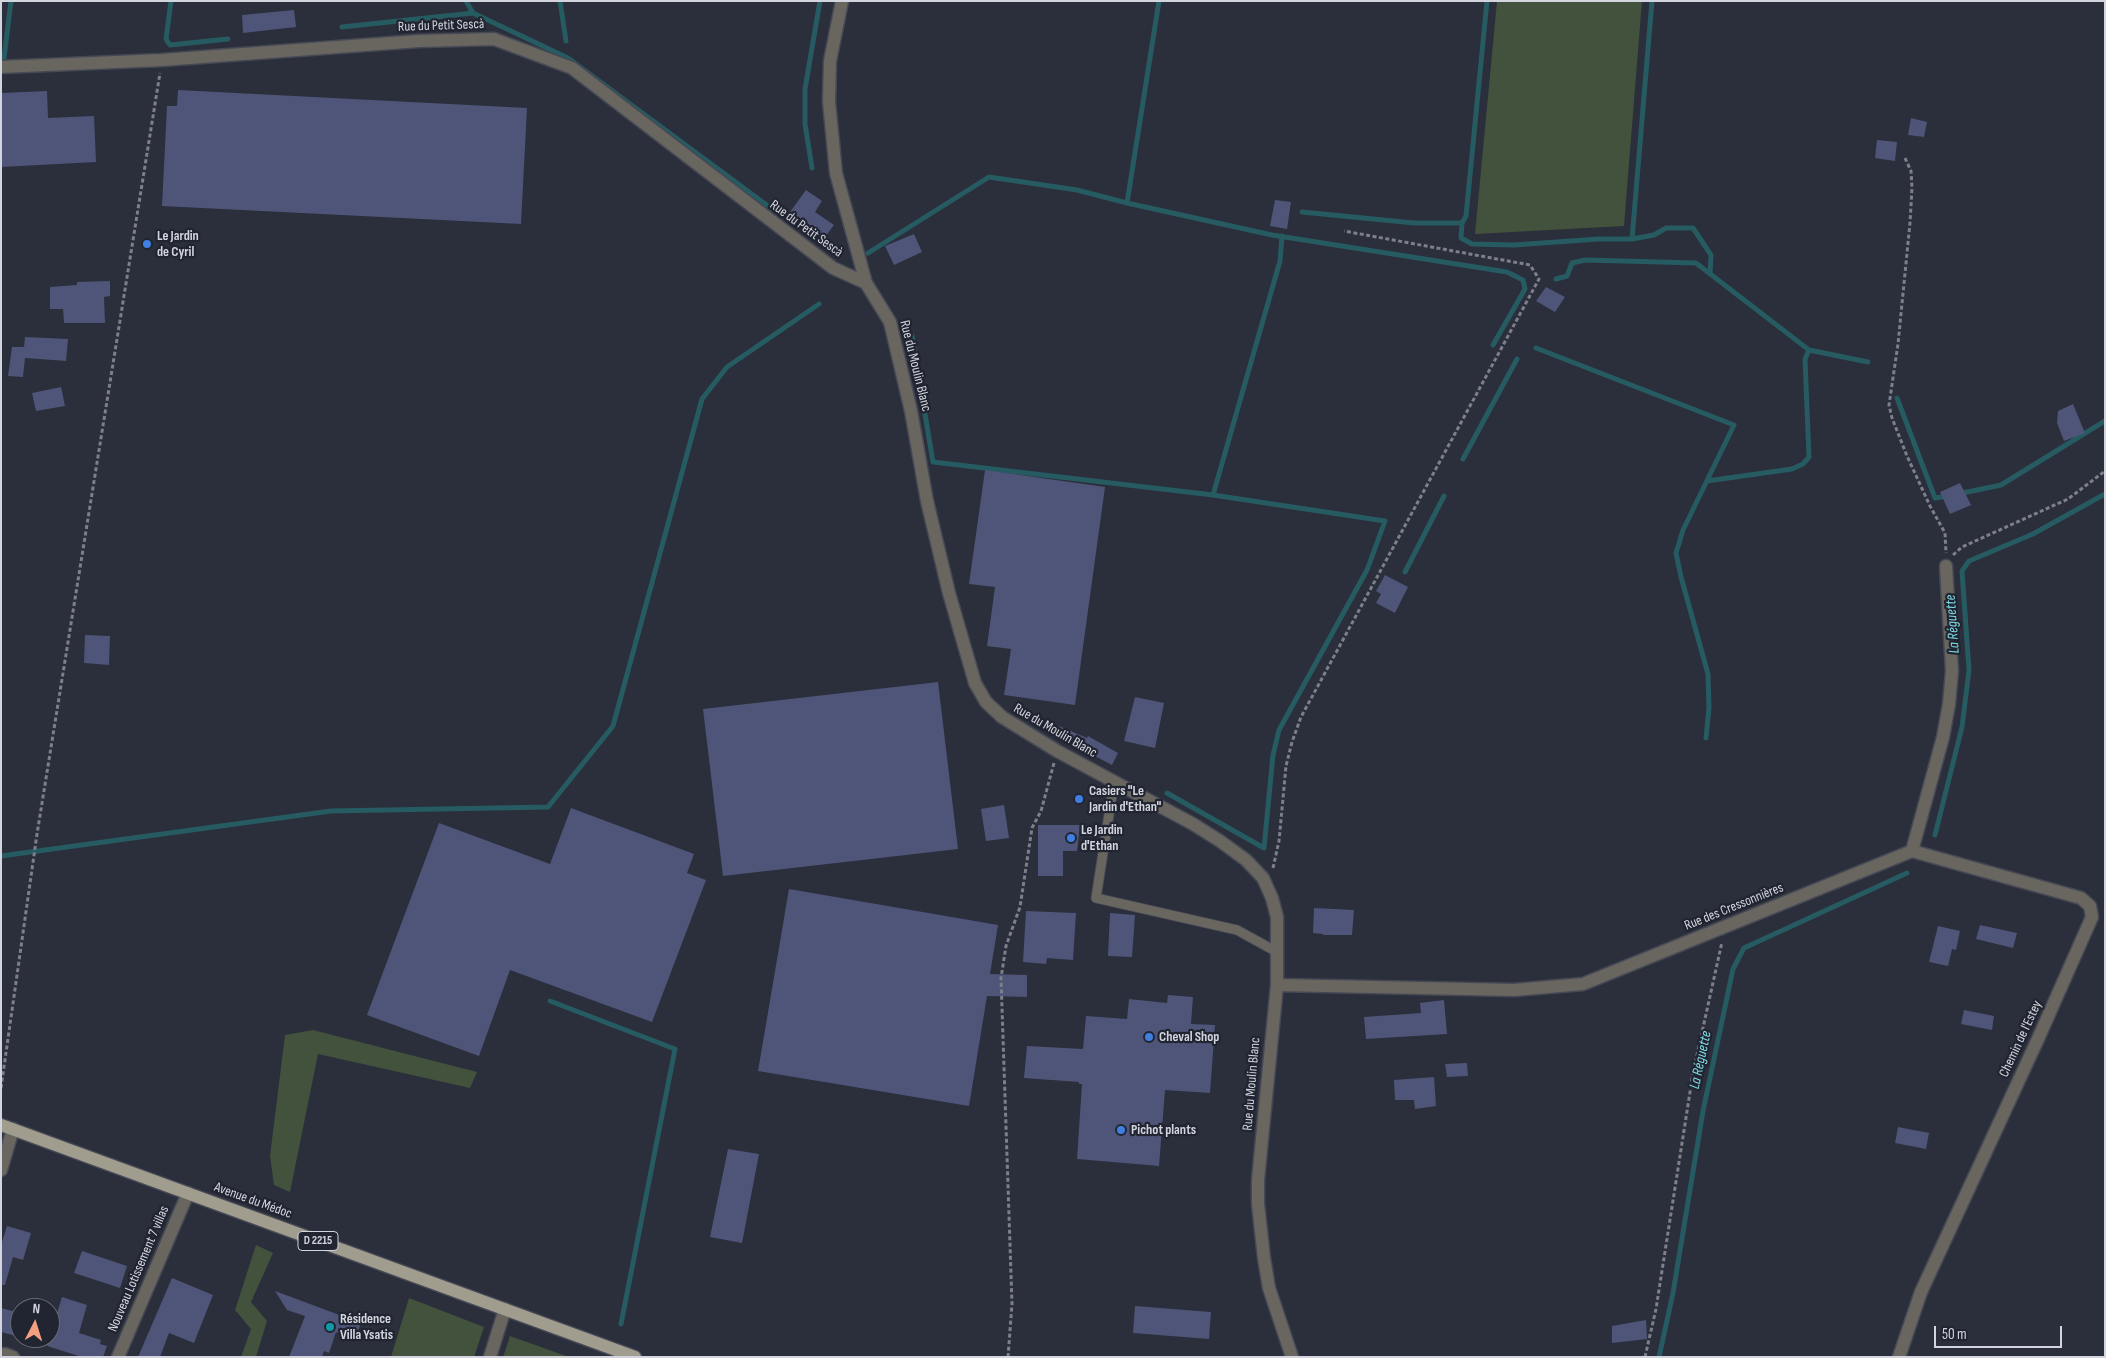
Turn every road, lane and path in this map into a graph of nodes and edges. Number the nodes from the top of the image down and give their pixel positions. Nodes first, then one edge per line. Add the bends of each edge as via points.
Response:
1 (842, 1) edge
2 (162, 60) junction
3 (1, 67) edge
4 (1905, 158) dead end
5 (1344, 231) dead end
6 (866, 283) junction
7 (2105, 471) edge
8 (1946, 566) junction
9 (1057, 751) junction
10 (1114, 782) junction
11 (1912, 850) junction
12 (1263, 878) junction
13 (1726, 927) junction
14 (1277, 952) junction
15 (1277, 985) junction
16 (1, 1088) edge
17 (7, 1127) edge
18 (1, 1170) edge
19 (188, 1194) junction
20 (505, 1309) junction
21 (118, 1357) edge
22 (490, 1357) edge
23 (635, 1357) edge
24 (1008, 1357) edge
25 (1292, 1357) edge
26 (1644, 1357) edge
27 (1899, 1357) edge

1 - 6 street, Rue du Moulin Blanc via 830,61 832,138 836,173
2 - 3 street, Rue du Petit Sescà
2 - 6 street, Rue du Petit Sescà via 494,38 572,68 833,268
2 - 16 path via 38,824
4 - 8 path via 1911,171 1910,223 1889,405 1907,456 1945,533
5 - 12 path via 1530,266 1540,279 1301,717 1286,766 1275,867
6 - 9 street, Rue du Moulin Blanc via 890,322 911,411 927,501 975,683 986,702 1002,717
7 - 8 path via 2068,499 1962,548 1952,555
8 - 11 street via 1952,645 1949,704 1943,738
9 - 10 street, Rue du Moulin Blanc
9 - 24 path via 1041,811 1032,828 1020,907 1006,946 1001,978 1012,1304
10 - 12 street, Rue du Moulin Blanc via 1220,841 1246,860
10 - 14 lane via 1096,898 1230,928
11 - 13 street, Rue des Cressonnières
11 - 27 street, Chemin de l'Estey via 2081,898 2090,906 2092,917 1921,1292
12 - 14 street, Rue du Moulin Blanc via 1277,916
13 - 15 street, Rue des Cressonnières via 1583,984 1514,990
13 - 26 path via 1693,1073 1656,1308
14 - 15 street, Rue du Moulin Blanc
15 - 25 street, Rue du Moulin Blanc via 1258,1204 1269,1288
17 - 18 street
17 - 19 main road, Avenue du Médoc / D 2215
19 - 20 main road, Avenue du Médoc / D 2215
19 - 21 street, Nouveau Lotissement 7 villas
20 - 22 street
20 - 23 main road, Avenue du Médoc / D 2215

